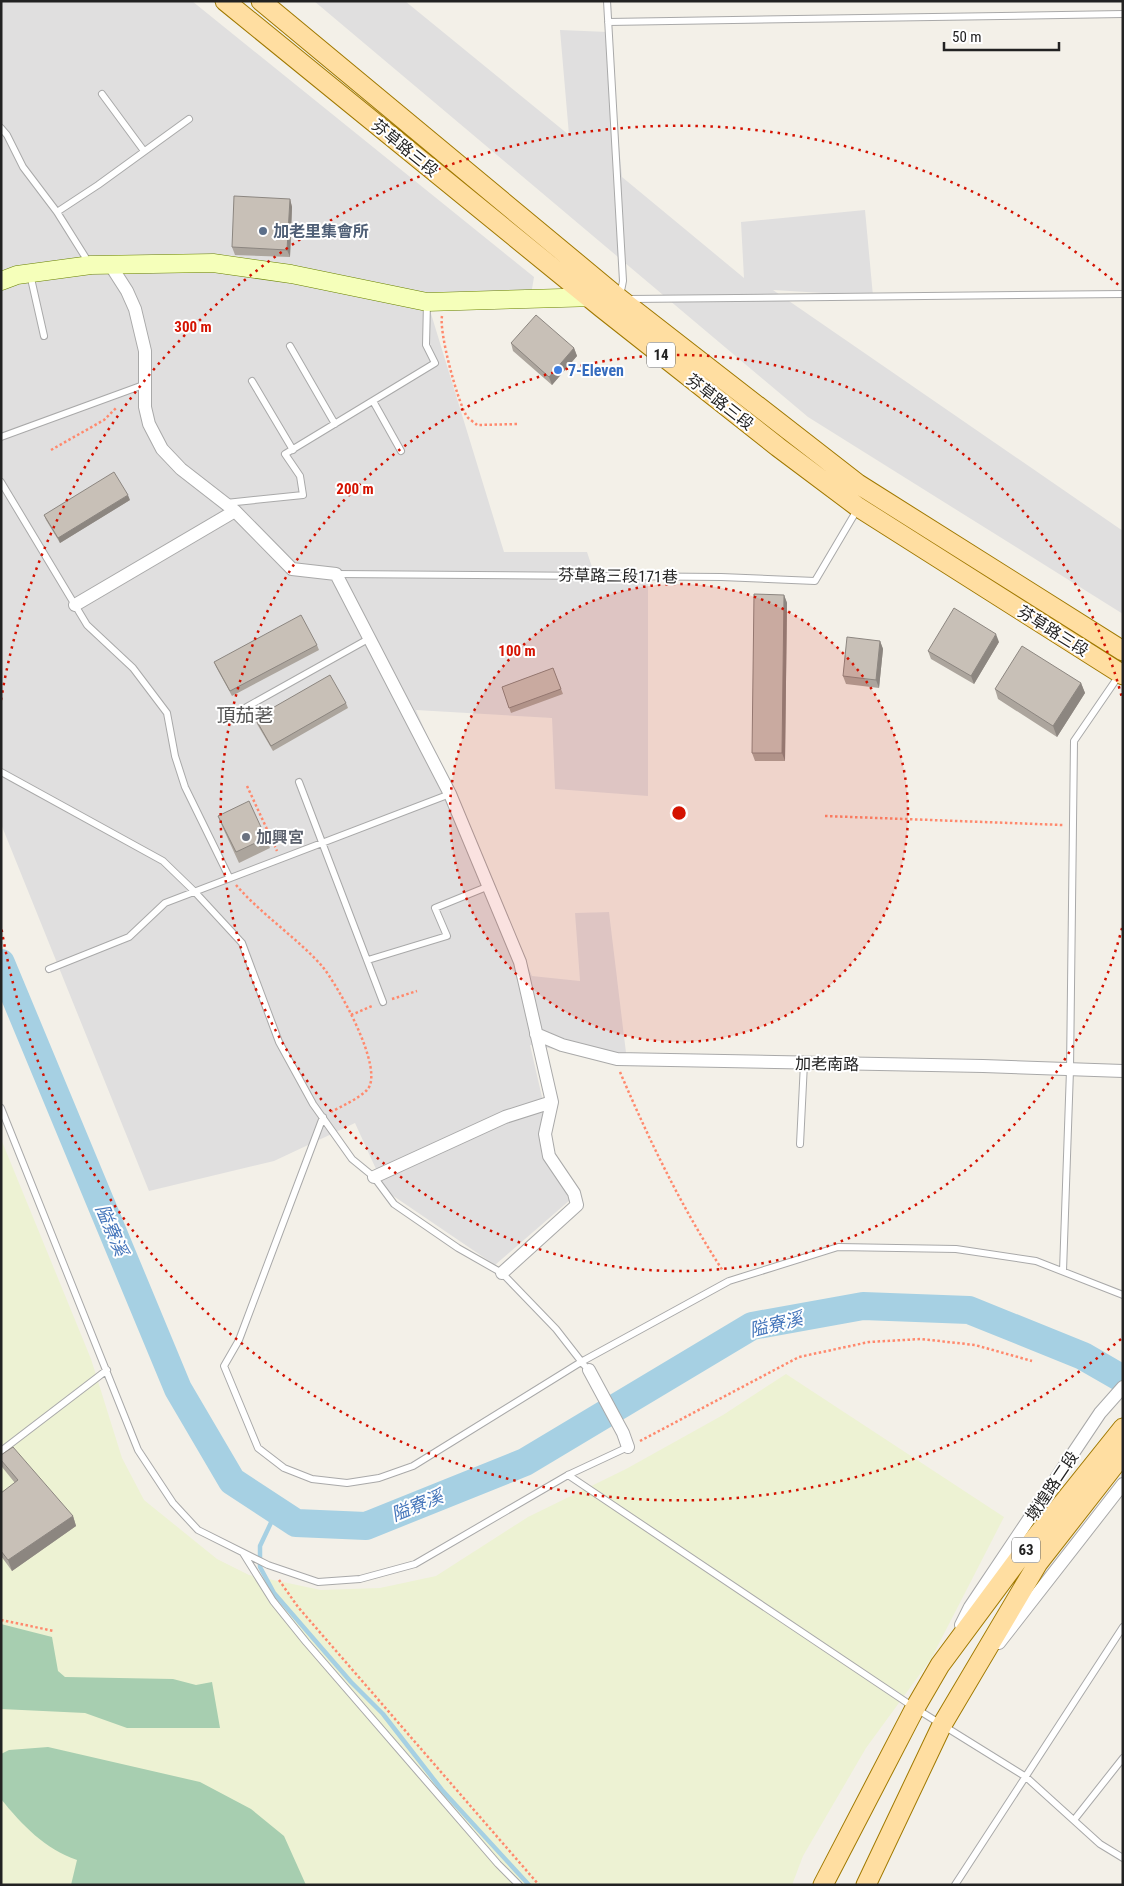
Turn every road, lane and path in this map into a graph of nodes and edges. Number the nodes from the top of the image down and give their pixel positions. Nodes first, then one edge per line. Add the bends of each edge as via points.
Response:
1 (224, 1) edge
2 (261, 1) edge
3 (607, 1) edge
4 (1123, 14) edge
5 (608, 22) junction
6 (102, 94) dead end
7 (189, 119) dead end
8 (1, 128) edge
9 (144, 151) junction
10 (57, 212) junction
11 (91, 265) junction
12 (111, 266) junction
13 (30, 273) junction
14 (1, 281) edge
15 (1123, 294) edge
16 (587, 296) junction
17 (620, 299) junction
18 (435, 302) junction
19 (44, 336) dead end
20 (290, 346) dead end
21 (252, 381) dead end
22 (147, 384) junction
23 (374, 401) junction
24 (121, 404) dead end
25 (335, 424) junction
26 (518, 424) dead end
27 (1, 437) edge
28 (51, 450) dead end
29 (293, 450) junction
30 (401, 451) dead end
31 (1, 482) edge
32 (223, 503) junction
33 (858, 508) junction
34 (235, 511) junction
35 (336, 574) junction
36 (76, 605) junction
37 (370, 638) junction
38 (1123, 651) edge
39 (1122, 674) edge
40 (243, 709) dead end
41 (1, 772) edge
42 (299, 782) dead end
43 (247, 786) dead end
44 (450, 794) junction
45 (825, 816) dead end
46 (1074, 826) junction
47 (322, 843) junction
48 (280, 859) junction
49 (229, 877) junction
50 (490, 886) junction
51 (194, 891) junction
52 (368, 960) junction
53 (49, 969) dead end
54 (382, 1002) dead end
55 (536, 1034) junction
56 (617, 1059) junction
57 (804, 1063) junction
58 (1070, 1070) junction
59 (1123, 1071) edge
60 (552, 1102) junction
61 (1, 1108) edge
62 (323, 1117) junction
63 (800, 1144) dead end
64 (374, 1177) junction
65 (1063, 1271) junction
66 (502, 1273) junction
67 (729, 1281) junction
68 (1123, 1295) edge
69 (1032, 1361) dead end
70 (585, 1366) junction
71 (107, 1370) junction
72 (1123, 1388) edge
73 (1119, 1433) edge
74 (628, 1447) junction
75 (1, 1451) edge
76 (1123, 1454) edge
77 (568, 1474) junction
78 (1123, 1484) edge
79 (242, 1552) junction
80 (268, 1565) junction
81 (1, 1620) edge
82 (1123, 1627) edge
83 (54, 1631) dead end
84 (940, 1665) junction
85 (965, 1687) junction
86 (915, 1708) junction
87 (942, 1725) junction
88 (1123, 1758) edge
89 (1026, 1777) junction
90 (1074, 1820) junction
91 (1123, 1858) edge
92 (519, 1885) edge
93 (539, 1885) edge
94 (823, 1885) edge
95 (866, 1885) edge
96 (955, 1885) edge

1 - 16 main road, 芬草路三段 / 14
2 - 17 main road, 芬草路三段 / 14
3 - 5 lane
4 - 5 lane
5 - 17 lane via 623,281
6 - 9 lane
7 - 9 lane
8 - 10 lane via 23,167
9 - 10 lane
10 - 11 lane
11 - 12 street
11 - 13 street
12 - 18 street via 213,263
12 - 22 street via 135,309 145,351
13 - 14 street
13 - 19 lane
15 - 17 lane
16 - 17 street
16 - 18 street
16 - 33 main road, 芬草路三段 / 14
17 - 38 main road, 芬草路三段 / 14 via 858,484
18 - 23 lane via 426,345 435,363
18 - 26 path via 443,342 466,416 477,425
20 - 25 lane
21 - 29 lane
22 - 27 lane
22 - 32 street via 145,407 149,424 162,449 180,469
23 - 25 lane
23 - 30 lane
24 - 28 path via 104,420
25 - 29 lane
29 - 32 lane via 286,454 300,476 303,495
31 - 36 lane
32 - 34 street
33 - 35 lane, 芬草路三段171巷 via 816,581
33 - 39 main road, 芬草路三段 / 14
34 - 35 street via 292,569
34 - 36 street
35 - 37 street
36 - 49 lane via 87,624 133,668 167,713 185,787
37 - 40 lane
37 - 44 street
39 - 46 lane via 1074,741
41 - 51 lane via 163,861
42 - 47 lane
43 - 48 path
44 - 47 lane
44 - 50 street
45 - 46 path
46 - 58 lane
47 - 48 lane
47 - 52 lane
48 - 49 lane
49 - 51 lane
49 - 62 path via 255,908 323,967 351,1015 371,1062 367,1090
50 - 52 lane via 435,908 447,936
50 - 55 street via 520,962
51 - 53 lane via 165,903 129,937
51 - 62 lane via 242,943 279,1042
52 - 54 lane
55 - 56 street, 加老南路 via 562,1045
55 - 60 street
56 - 57 street, 加老南路
56 - 67 path via 657,1155 691,1222
57 - 58 street, 加老南路
57 - 63 lane
58 - 59 street, 加老南路
58 - 65 lane
60 - 64 street via 505,1117
60 - 66 street via 545,1134 549,1156 574,1193 577,1205
61 - 71 lane
62 - 64 lane via 352,1159
62 - 70 lane via 239,1340 224,1366 258,1448 284,1468 312,1479 347,1483 379,1478 413,1466
64 - 66 lane via 394,1204 458,1248
65 - 67 lane via 1036,1261 956,1248 838,1247
65 - 68 lane
66 - 70 lane via 556,1329
67 - 70 lane
69 - 74 path via 975,1345 921,1339 869,1342 799,1357
70 - 74 street
71 - 75 lane
71 - 79 lane via 138,1450 173,1504 198,1530
72 - 84 street, 墩煌路二段 via 1100,1413 970,1608
73 - 84 main road, 墩煌路二段 / 63 via 1023,1553
74 - 77 lane
76 - 85 main road, 墩煌路二段 / 63 via 1038,1563
77 - 80 lane via 415,1564 360,1579 318,1582
77 - 86 lane
78 - 85 street, 墩煌路二段
79 - 80 lane
79 - 92 lane via 273,1602 329,1670
80 - 93 path via 298,1607
81 - 83 path
82 - 89 lane
84 - 86 main road, 墩煌路二段 / 63
85 - 87 main road, 墩煌路二段 / 63
86 - 87 lane
86 - 94 main road, 墩煌路二段 / 63
87 - 89 lane
87 - 95 main road, 墩煌路二段 / 63
88 - 90 lane
89 - 90 lane
89 - 96 lane
90 - 91 lane via 1100,1844

